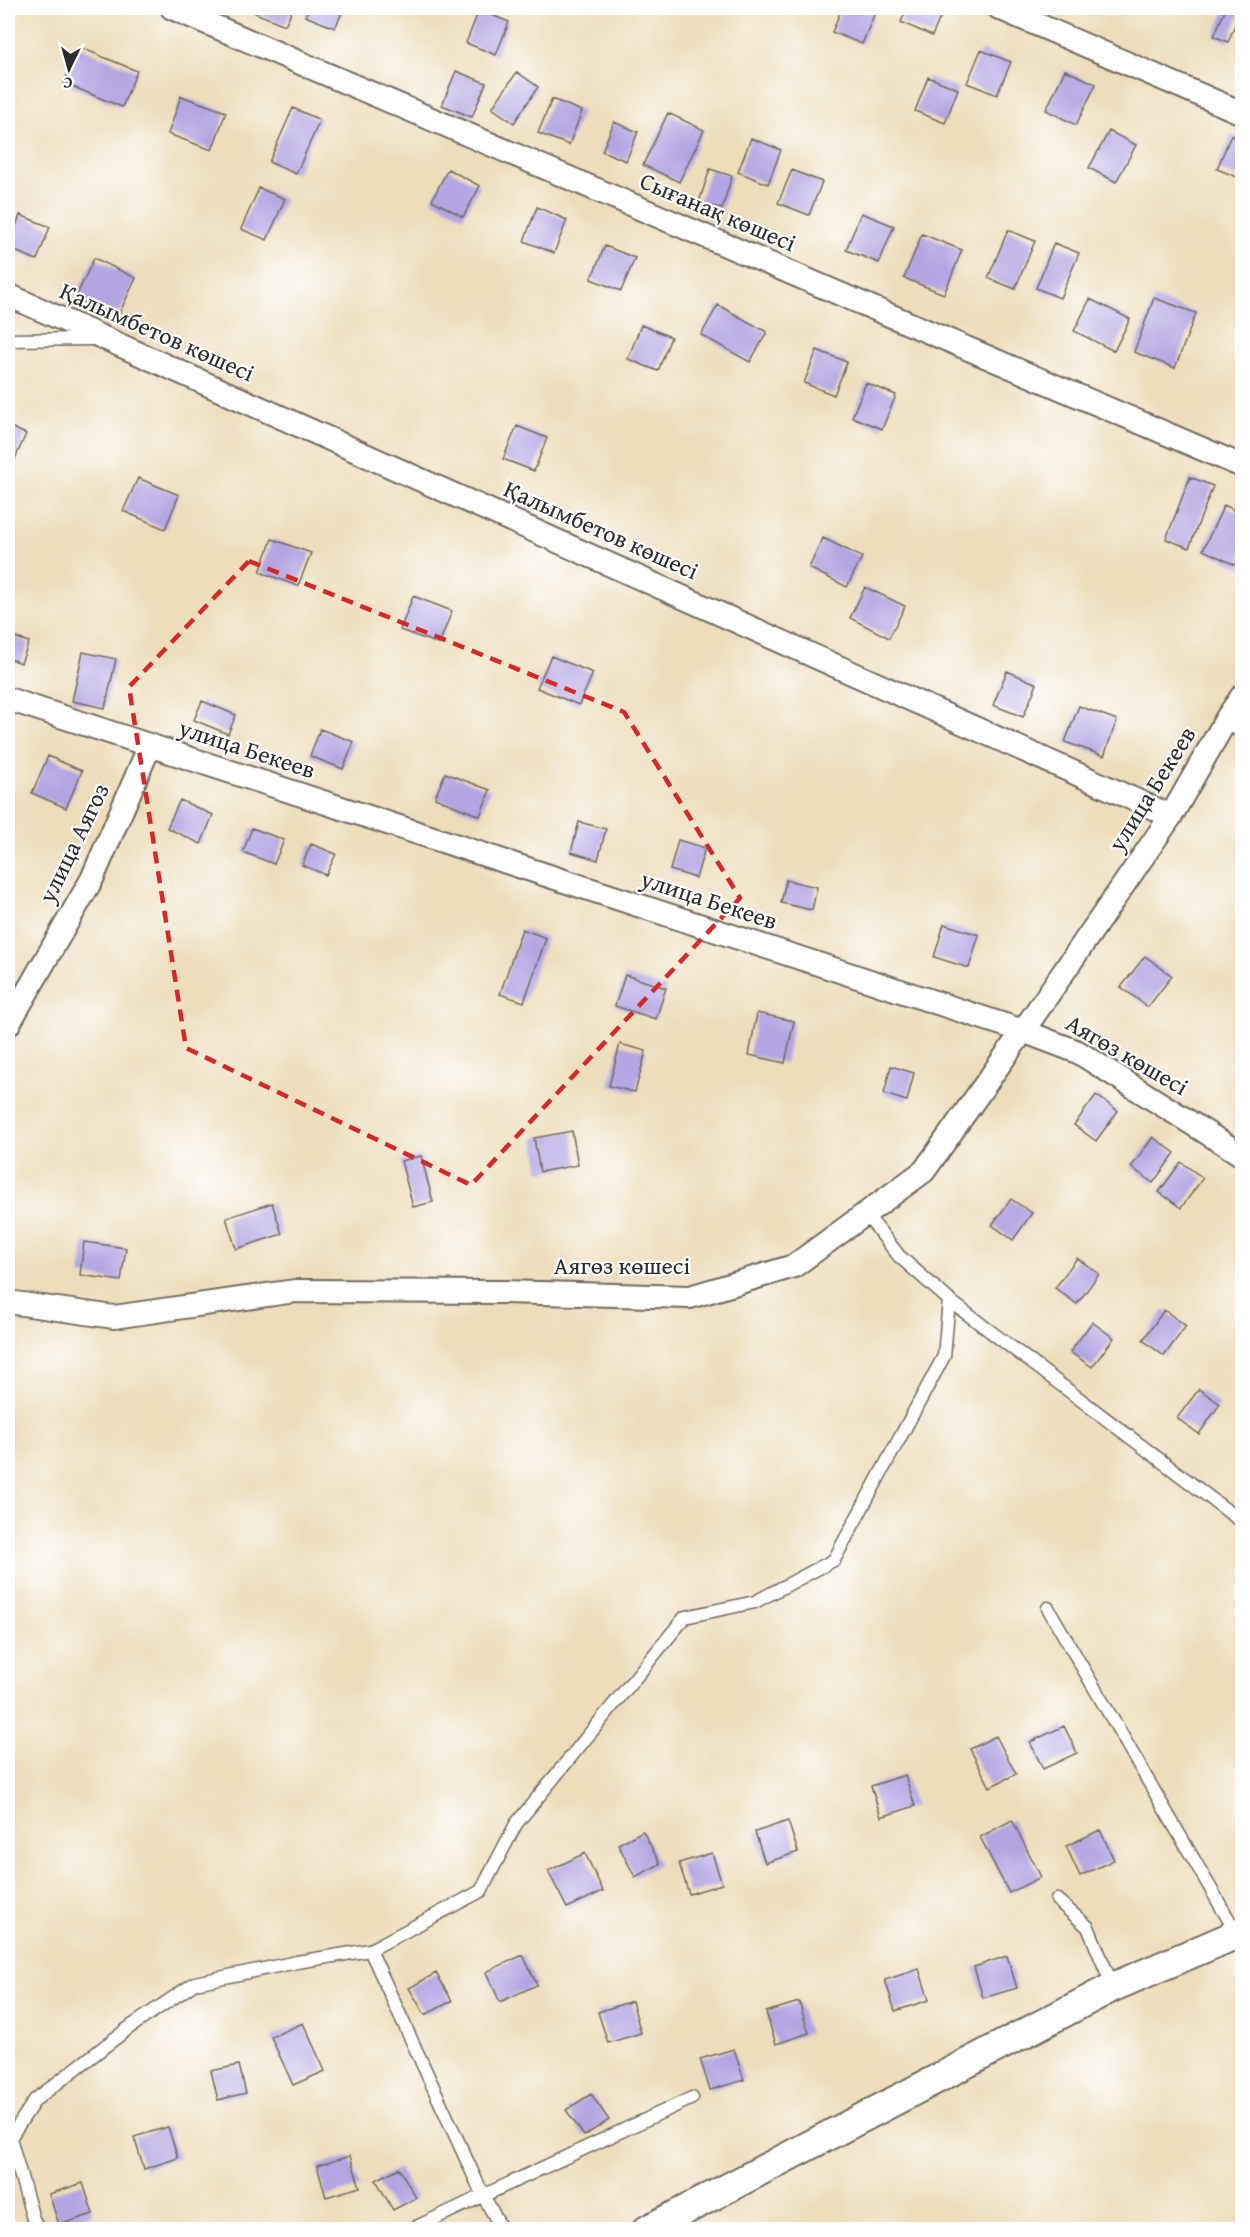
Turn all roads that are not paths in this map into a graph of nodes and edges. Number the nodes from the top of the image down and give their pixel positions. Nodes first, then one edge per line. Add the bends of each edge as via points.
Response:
1 (999, 8) edge
2 (180, 9) edge
3 (1038, 16) edge
4 (1242, 113) edge
5 (8, 295) edge
6 (104, 338) junction
7 (8, 340) edge
8 (1242, 466) edge
9 (1242, 696) edge
10 (8, 699) edge
11 (1235, 722) edge
12 (150, 745) junction
13 (1171, 816) junction
14 (8, 1024) edge
15 (1023, 1031) junction
16 (1242, 1155) edge
17 (866, 1214) junction
18 (949, 1300) junction
19 (8, 1302) edge
20 (1242, 1522) edge
21 (1047, 1608) dead end
22 (1057, 1900) dead end
23 (1240, 1933) edge
24 (370, 1950) junction
25 (1113, 1987) junction
26 (692, 2098) dead end
27 (9, 2139) edge
28 (483, 2196) junction
29 (39, 2229) edge
30 (410, 2229) edge
31 (501, 2229) edge
32 (647, 2229) edge

1 - 3 street
2 - 8 street, Сығанақ көшесі
3 - 4 street
5 - 6 street, Қалымбетов көшесі
6 - 7 lane
6 - 13 street, Қалымбетов көшесі
9 - 11 street, улица Бекеев
10 - 12 street, улица Бекеев
11 - 13 street, улица Бекеев
12 - 14 street, улица Аягоз via 92,879
12 - 15 street, улица Бекеев
13 - 15 street, улица Бекеев
15 - 16 street, Аягөз көшесі via 1078,1052
15 - 17 street, Аягөз көшесі via 924,1171
17 - 18 lane via 899,1256
17 - 19 street, Аягөз көшесі via 794,1266 690,1297 295,1291 114,1317
18 - 20 lane
18 - 24 lane via 944,1356 834,1560 755,1602 685,1617 516,1824 481,1891
21 - 23 lane
22 - 25 lane via 1088,1927
23 - 25 street
24 - 27 lane via 195,1983 130,2026 35,2100
24 - 28 lane
25 - 32 street
26 - 28 lane
27 - 29 lane
28 - 30 lane
28 - 31 lane

